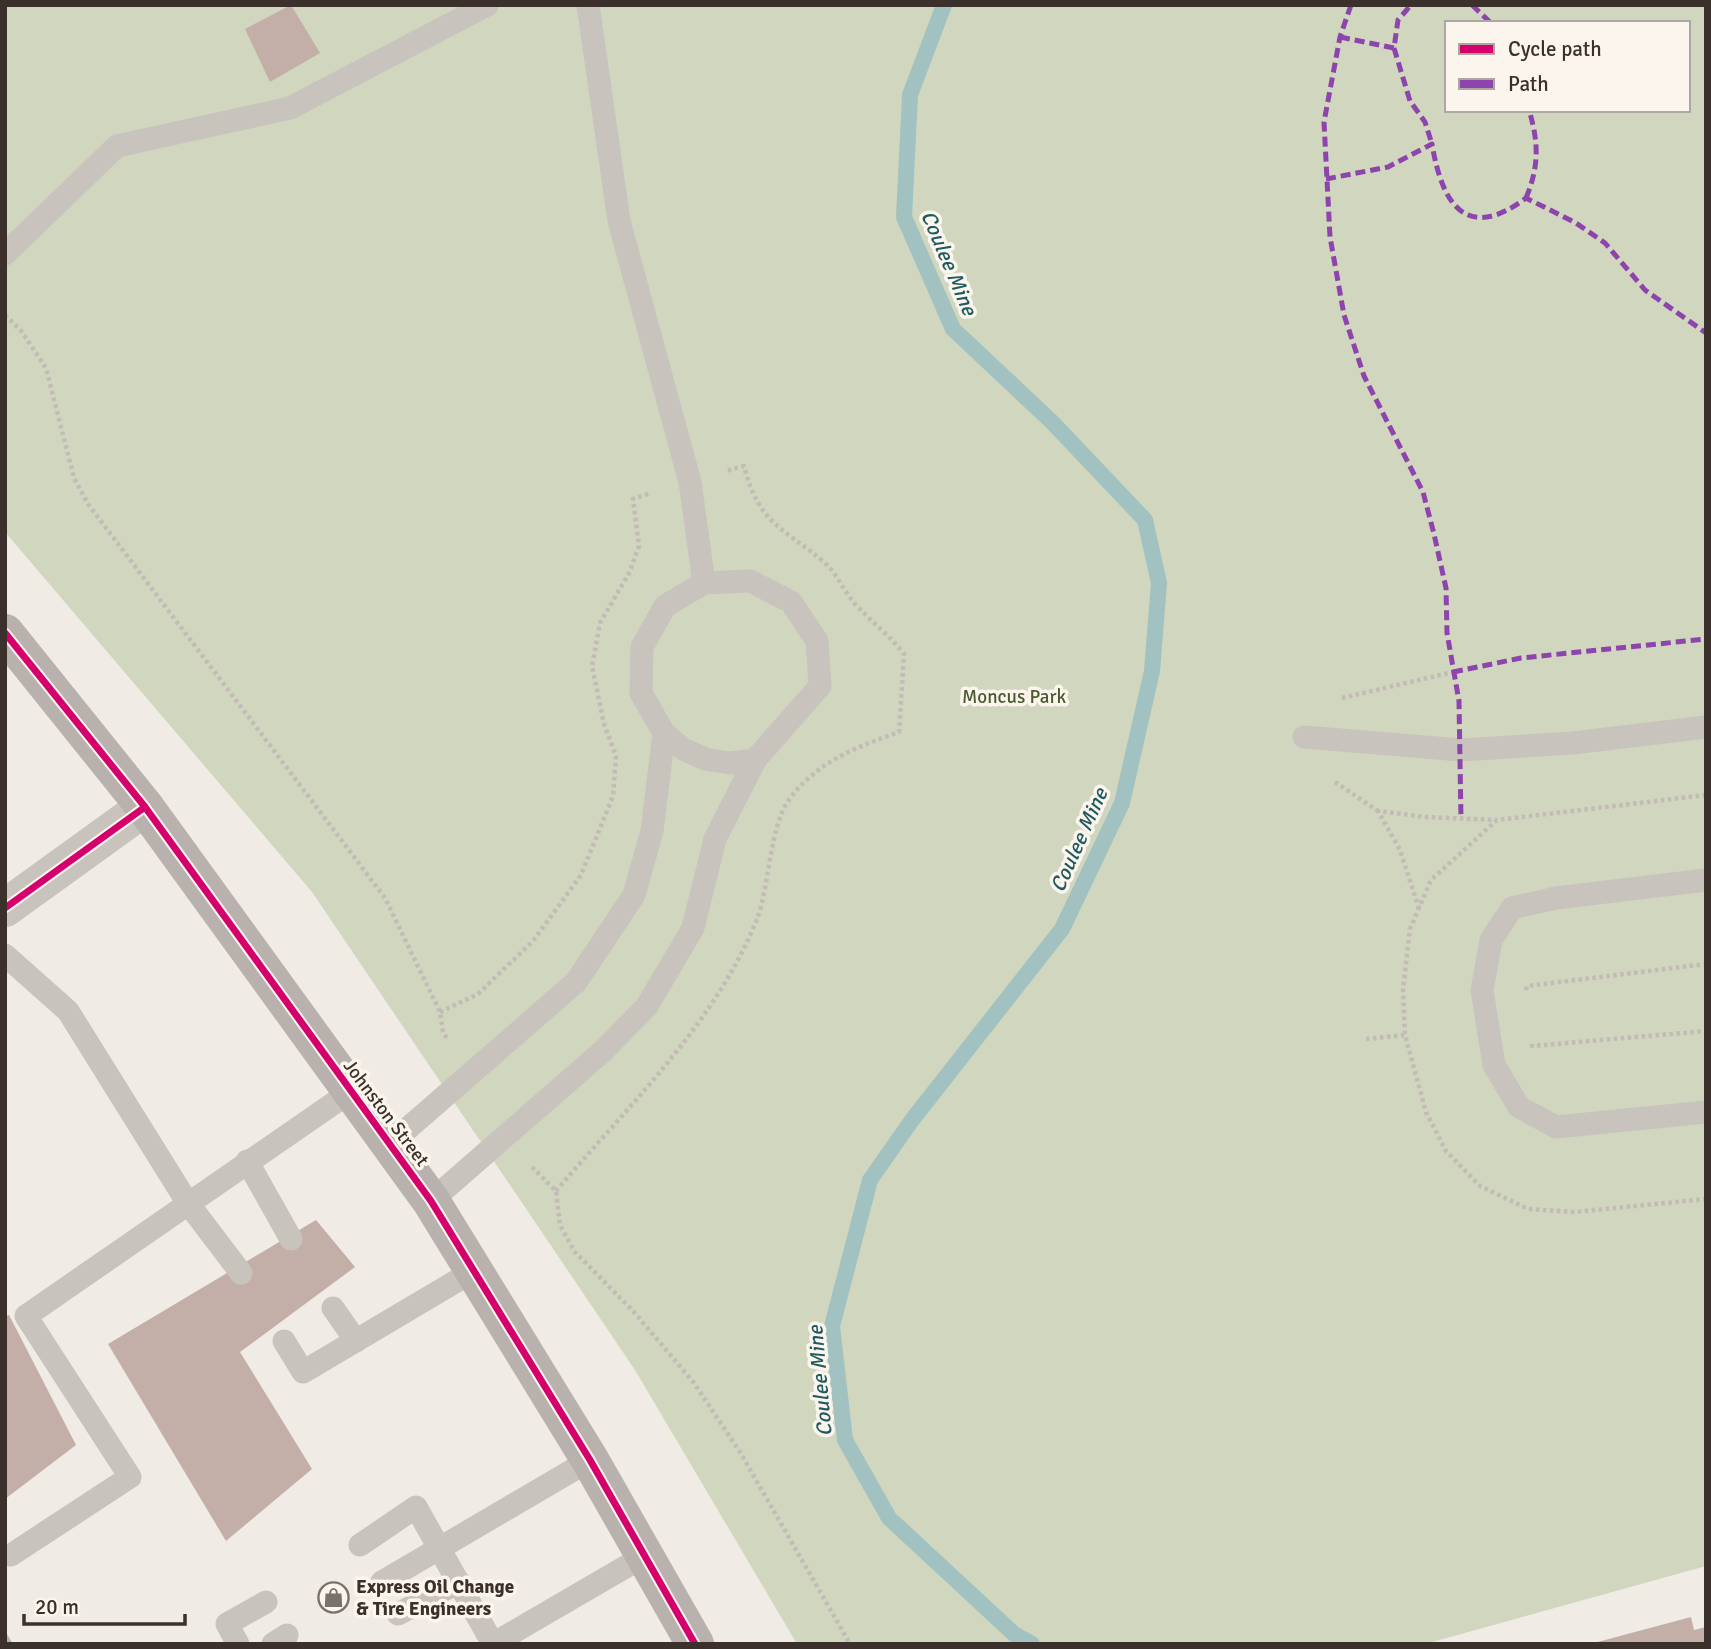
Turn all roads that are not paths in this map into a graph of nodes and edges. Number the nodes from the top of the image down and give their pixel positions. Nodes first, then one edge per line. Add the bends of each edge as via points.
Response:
1 (487, 5) edge
2 (588, 5) edge
3 (5, 254) edge
4 (704, 583) junction
5 (5, 633) edge
6 (1706, 727) edge
7 (664, 733) junction
8 (1304, 737) dead end
9 (755, 760) junction
10 (145, 807) junction
11 (1706, 880) edge
12 (5, 908) edge
13 (5, 955) edge
14 (350, 1092) junction
15 (1706, 1112) edge
16 (391, 1143) junction
17 (247, 1161) junction
18 (431, 1201) junction
19 (187, 1202) junction
20 (291, 1239) dead end
21 (475, 1270) junction
22 (241, 1273) dead end
23 (333, 1308) dead end
24 (284, 1341) dead end
25 (356, 1341) junction
26 (590, 1460) junction
27 (360, 1545) dead end
28 (440, 1546) junction
29 (11, 1555) dead end
30 (646, 1555) junction
31 (382, 1582) dead end
32 (459, 1582) junction
33 (266, 1602) dead end
34 (398, 1614) dead end
35 (238, 1644) edge
36 (493, 1644) edge
37 (695, 1644) edge

1 - 3 lane via 290,108 117,146
2 - 4 lane via 619,221 690,482
4 - 7 lane via 665,607 642,647 641,692
4 - 9 lane via 750,581 791,602 817,641 820,686
5 - 10 main road, Johnston Street
6 - 8 lane via 1461,750
7 - 9 lane via 705,759
7 - 16 lane via 652,831 634,895 576,982
9 - 18 lane via 715,839 693,928 648,1006
10 - 12 street
10 - 14 main road, Johnston Street
11 - 15 lane via 1556,898 1512,908 1491,940 1482,990 1494,1065 1519,1107 1556,1127
13 - 19 lane via 68,1011
14 - 16 main road, Johnston Street
14 - 17 lane
16 - 18 main road, Johnston Street
17 - 19 lane
17 - 20 lane
18 - 21 main road, Johnston Street
19 - 22 lane
19 - 29 lane via 26,1315 130,1478
21 - 25 lane
21 - 26 main road, Johnston Street
23 - 25 lane
24 - 25 lane via 303,1372
26 - 28 lane
26 - 30 main road, Johnston Street
27 - 28 lane via 416,1507
28 - 31 lane
28 - 32 lane
30 - 36 lane
30 - 37 main road, Johnston Street
32 - 34 lane
32 - 36 lane
33 - 35 lane via 227,1624

